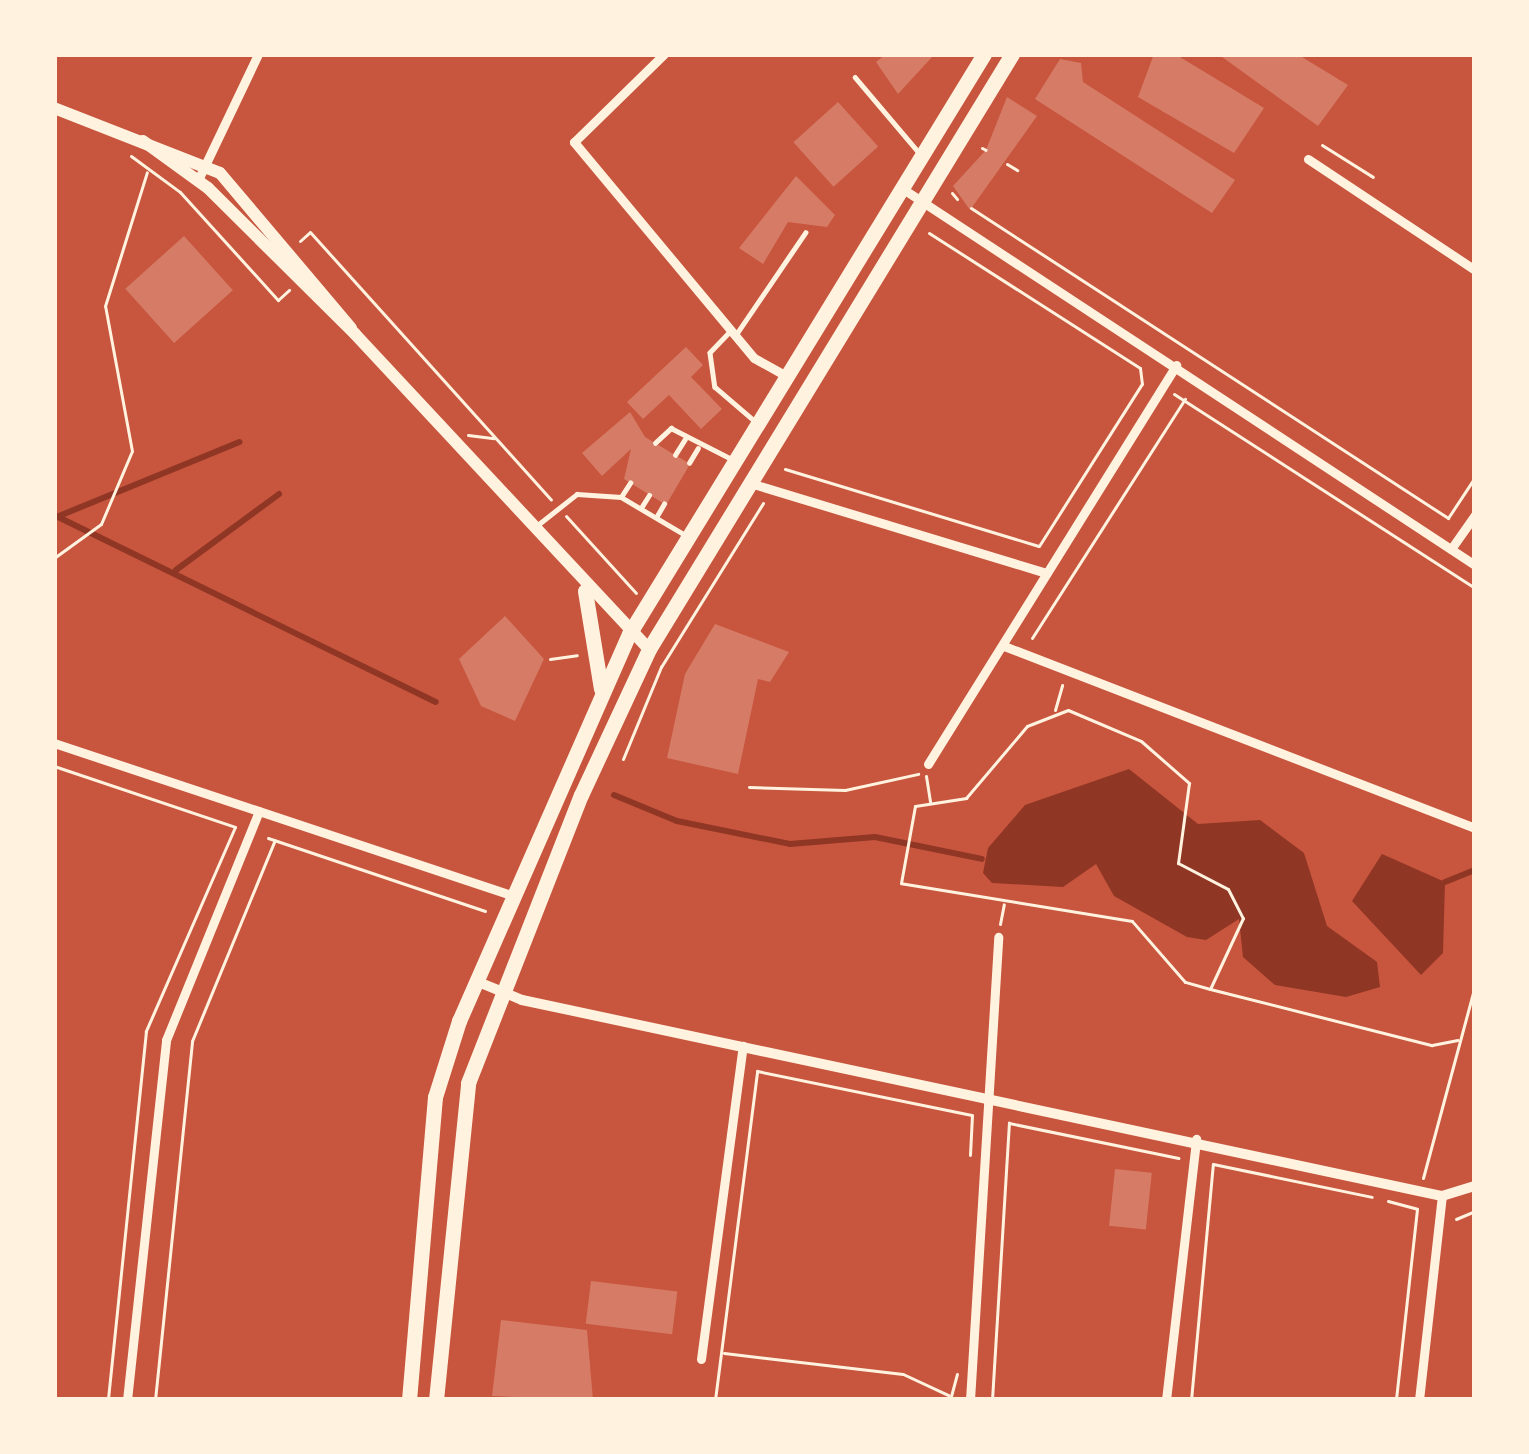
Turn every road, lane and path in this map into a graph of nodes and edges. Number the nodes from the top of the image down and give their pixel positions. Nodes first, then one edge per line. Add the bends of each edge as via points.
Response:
1 (258, 54) edge
2 (664, 54) edge
3 (984, 54) edge
4 (1012, 54) edge
5 (855, 77) dead end
6 (54, 108) edge
7 (143, 141) junction
8 (1322, 146) dead end
9 (921, 154) junction
10 (1308, 159) dead end
11 (1007, 164) dead end
12 (209, 166) junction
13 (136, 168) dead end
14 (1017, 170) dead end
15 (147, 172) junction
16 (1373, 177) dead end
17 (198, 180) junction
18 (900, 187) junction
19 (952, 193) dead end
20 (957, 199) dead end
21 (922, 201) junction
22 (971, 208) dead end
23 (806, 233) dead end
24 (929, 233) dead end
25 (303, 238) dead end
26 (1475, 270) edge
27 (284, 295) dead end
28 (733, 333) junction
29 (355, 334) junction
30 (1176, 365) junction
31 (785, 374) junction
32 (1142, 383) junction
33 (1149, 387) dead end
34 (1174, 394) dead end
35 (1186, 398) junction
36 (756, 422) junction
37 (494, 438) dead end
38 (686, 439) junction
39 (655, 443) dead end
40 (698, 448) junction
41 (675, 455) dead end
42 (735, 457) junction
43 (689, 463) dead end
44 (785, 469) dead end
45 (1475, 477) edge
46 (630, 483) dead end
47 (750, 483) junction
48 (650, 495) dead end
49 (621, 497) junction
50 (764, 502) dead end
51 (664, 504) dead end
52 (641, 508) junction
53 (1475, 515) edge
54 (657, 516) junction
55 (532, 530) junction
56 (686, 536) junction
57 (1451, 549) junction
58 (54, 558) edge
59 (1475, 565) edge
60 (1047, 573) junction
61 (1475, 588) edge
62 (585, 591) junction
63 (629, 634) junction
64 (1032, 638) dead end
65 (1004, 646) junction
66 (649, 649) junction
67 (579, 655) dead end
68 (550, 659) dead end
69 (1067, 674) junction
70 (601, 689) junction
71 (1055, 712) junction
72 (54, 743) edge
73 (623, 759) dead end
74 (54, 766) edge
75 (927, 768) junction
76 (749, 787) dead end
77 (930, 804) junction
78 (259, 811) junction
79 (1475, 828) edge
80 (513, 896) junction
81 (1004, 902) junction
82 (485, 911) dead end
83 (998, 938) joint
84 (476, 981) junction
85 (1475, 985) edge
86 (1210, 989) junction
87 (502, 992) junction
88 (1458, 1040) junction
89 (743, 1046) junction
90 (989, 1096) junction
91 (971, 1115) dead end
92 (1196, 1139) junction
93 (1178, 1158) dead end
94 (1422, 1186) junction
95 (1475, 1186) edge
96 (1442, 1196) junction
97 (1475, 1211) edge
98 (1456, 1219) dead end
99 (722, 1353) junction
100 (701, 1359) dead end
101 (951, 1396) dead end
102 (108, 1400) edge
103 (128, 1400) edge
104 (155, 1400) edge
105 (409, 1400) edge
106 (436, 1400) edge
107 (716, 1400) edge
108 (970, 1400) edge
109 (992, 1400) edge
110 (1166, 1400) edge
111 (1191, 1400) edge
112 (1396, 1400) edge
113 (1419, 1400) edge

1 - 12 street
2 - 28 street via 574,142
3 - 9 highway
4 - 21 highway
5 - 9 lane
6 - 7 main road
7 - 12 main road
7 - 17 main road
8 - 16 path
9 - 18 highway
10 - 26 street
11 - 14 path
12 - 17 street
12 - 29 main road via 328,289
13 - 15 path
15 - 27 path
15 - 58 path via 105,306 132,406 124,476 87,542
17 - 29 main road
18 - 21 street
18 - 31 highway
19 - 20 path
21 - 30 street
21 - 47 highway
22 - 45 path via 1448,518
23 - 28 lane
24 - 32 path via 1140,368
25 - 37 path via 310,232
28 - 31 street
28 - 36 lane via 710,353 715,387
29 - 55 main road
30 - 57 street
30 - 60 street
31 - 36 highway
32 - 33 path
32 - 44 path via 1039,546
34 - 35 path
35 - 61 path
35 - 64 path via 1127,476
36 - 42 highway
38 - 39 lane via 671,428
38 - 40 lane
38 - 41 lane
40 - 42 lane
40 - 43 lane
42 - 56 highway
46 - 49 lane
47 - 60 street
47 - 66 highway
48 - 52 lane
49 - 52 lane
49 - 55 lane via 571,495
50 - 73 path via 661,667
51 - 54 lane
52 - 54 lane
53 - 57 street
54 - 56 lane
55 - 62 main road
56 - 63 highway
57 - 59 street
60 - 65 street
62 - 63 main road
62 - 70 highway
63 - 66 main road
63 - 70 highway
65 - 69 street
65 - 75 street
66 - 87 highway
67 - 68 path
69 - 71 path
69 - 79 street
70 - 80 highway
71 - 77 path via 1027,726 966,798
71 - 86 path via 1088,714 1164,756 1189,783 1178,863 1241,906
72 - 78 street
74 - 102 path via 235,827 146,1031
75 - 76 path via 845,790
75 - 77 path
77 - 81 path via 912,811 898,876
78 - 80 street
78 - 103 street via 166,1040
80 - 84 highway
81 - 83 path
81 - 86 path via 1132,920 1185,982
82 - 104 path via 271,839 192,1041
83 - 90 street
84 - 87 street
84 - 105 highway via 438,1077
85 - 88 path
86 - 88 path via 1432,1045
87 - 89 street
87 - 106 highway via 464,1105
88 - 94 path
89 - 90 street
89 - 100 street
90 - 92 street
90 - 108 street
91 - 99 path via 757,1070
92 - 94 street
92 - 110 street
93 - 109 path via 1009,1123
94 - 96 street
95 - 96 street
96 - 113 street
97 - 98 path
99 - 101 path via 903,1374
99 - 107 path
111 - 112 path via 1213,1164 1417,1209

